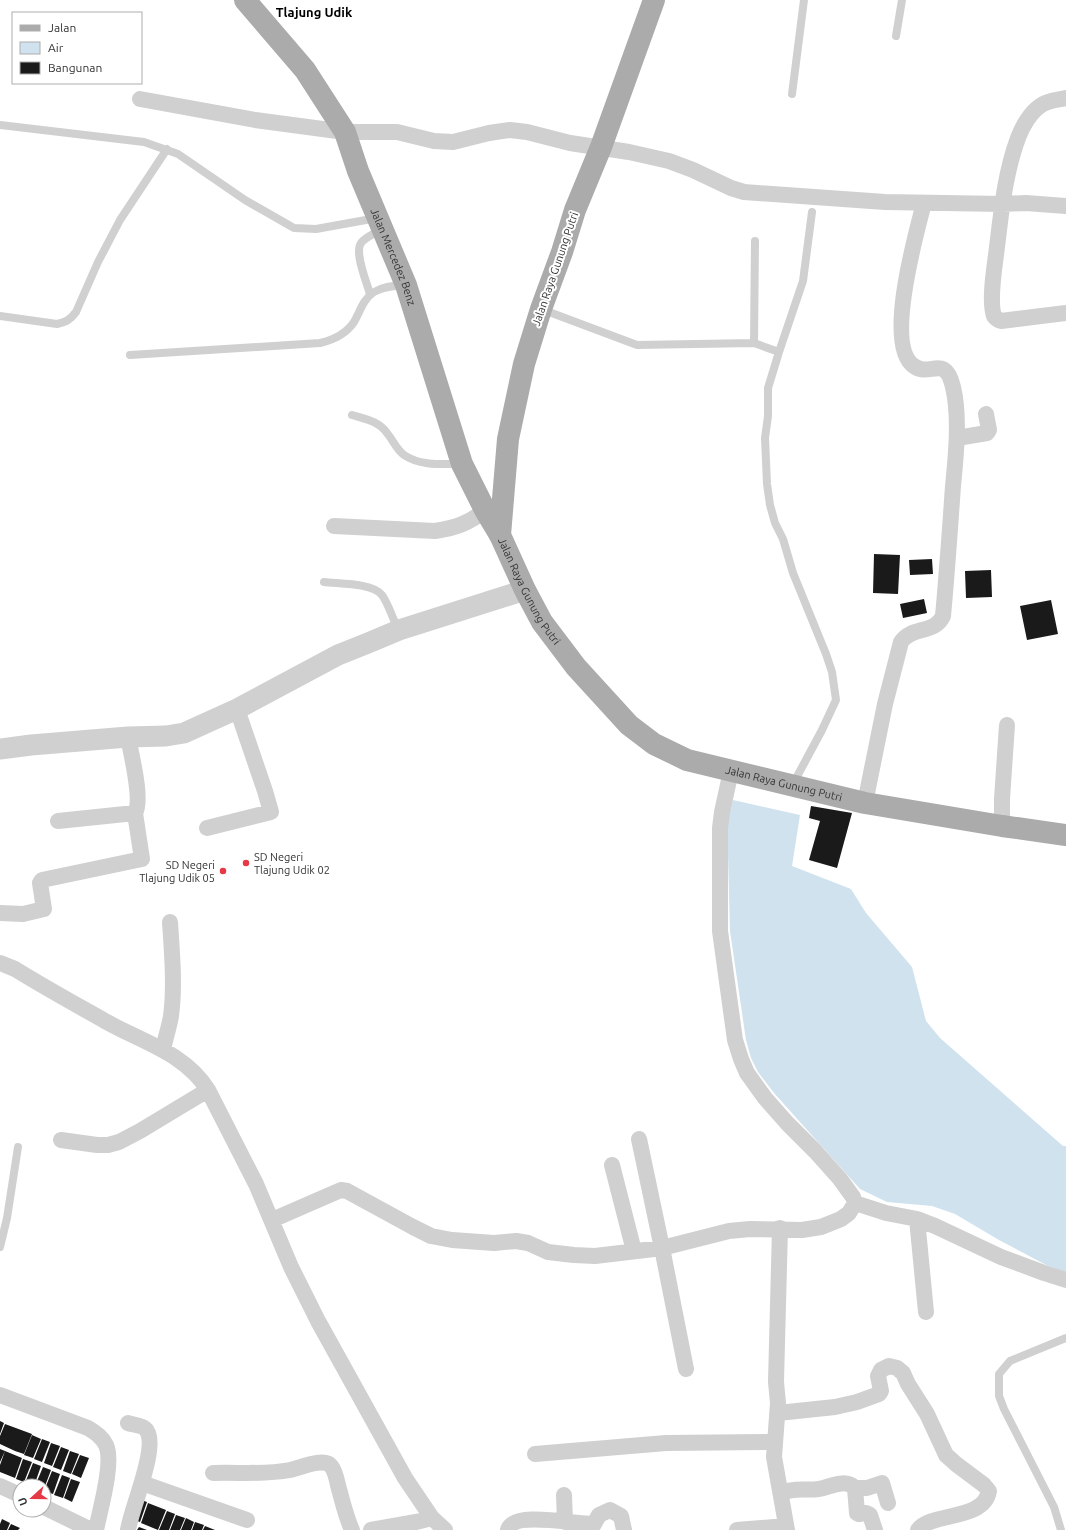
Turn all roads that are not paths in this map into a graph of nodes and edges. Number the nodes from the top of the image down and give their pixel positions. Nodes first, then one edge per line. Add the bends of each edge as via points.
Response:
1 (245, 0) edge
2 (654, 0) edge
3 (804, 0) edge
4 (902, 0) edge
5 (896, 36) dead end
6 (792, 94) dead end
7 (1066, 98) edge
8 (140, 100) dead end
9 (0, 125) edge
10 (345, 132) junction
11 (601, 147) junction
12 (167, 149) junction
13 (924, 203) junction
14 (1003, 204) junction
15 (1066, 206) edge
16 (812, 212) dead end
17 (380, 223) junction
18 (755, 241) dead end
19 (406, 285) junction
20 (370, 294) junction
21 (541, 308) junction
22 (1066, 313) edge
23 (0, 316) edge
24 (754, 343) junction
25 (779, 352) junction
26 (130, 355) dead end
27 (986, 414) dead end
28 (352, 415) dead end
29 (957, 438) junction
30 (462, 464) junction
31 (485, 510) junction
32 (334, 526) dead end
33 (500, 535) junction
34 (324, 582) dead end
35 (525, 590) junction
36 (399, 630) junction
37 (237, 709) junction
38 (1008, 725) dead end
39 (128, 737) junction
40 (0, 749) edge
41 (731, 771) junction
42 (792, 787) junction
43 (865, 803) junction
44 (135, 813) junction
45 (58, 821) dead end
46 (1002, 826) junction
47 (208, 828) dead end
48 (1066, 835) edge
49 (0, 913) edge
50 (170, 922) dead end
51 (0, 963) edge
52 (163, 1050) junction
53 (208, 1090) junction
54 (639, 1139) dead end
55 (61, 1140) dead end
56 (18, 1146) dead end
57 (612, 1165) dead end
58 (855, 1203) junction
59 (917, 1219) junction
60 (272, 1220) junction
61 (780, 1228) junction
62 (0, 1247) edge
63 (662, 1248) junction
64 (634, 1251) junction
65 (1066, 1280) edge
66 (926, 1312) dead end
67 (1066, 1338) edge
68 (686, 1369) dead end
69 (0, 1395) edge
70 (778, 1413) junction
71 (128, 1423) dead end
72 (774, 1442) junction
73 (535, 1454) dead end
74 (213, 1473) dead end
75 (142, 1483) junction
76 (0, 1486) edge
77 (855, 1488) junction
78 (12, 1491) edge
79 (781, 1493) junction
80 (564, 1496) dead end
81 (888, 1503) dead end
82 (52, 1511) edge
83 (432, 1518) junction
84 (247, 1520) dead end
85 (565, 1522) junction
86 (786, 1528) edge
87 (91, 1530) edge
88 (96, 1530) edge
89 (128, 1530) edge
90 (352, 1530) edge
91 (371, 1530) edge
92 (445, 1530) edge
93 (508, 1530) edge
94 (624, 1530) edge
95 (737, 1530) edge
96 (875, 1530) edge
97 (918, 1530) edge
98 (1061, 1530) edge

1 - 10 main road, Jalan Mercedez Benz via 305,70
2 - 11 main road, Jalan Raya Gunung Putri
3 - 6 lane
4 - 5 lane
7 - 14 street via 1040,105 1023,126 1008,173
8 - 10 street via 255,120
9 - 12 lane via 144,142
10 - 11 street via 397,132 434,141 453,142 510,130
10 - 17 main road, Jalan Mercedez Benz
11 - 13 street via 669,161 744,192
11 - 21 main road, Jalan Raya Gunung Putri via 575,210
12 - 17 lane via 245,200 294,228
12 - 23 lane via 120,220 71,318 57,324
13 - 14 street
13 - 29 street via 906,281 901,337 907,358 914,367 940,368 949,375 955,396
14 - 15 street
14 - 22 street via 993,278 995,318 1001,322
16 - 25 lane via 803,281
17 - 19 main road, Jalan Mercedez Benz
17 - 20 lane via 359,247 361,266
18 - 24 lane
19 - 20 lane via 387,286
19 - 30 main road, Jalan Mercedez Benz
20 - 26 lane via 350,327 331,340 320,343
21 - 24 lane via 637,345
21 - 33 main road, Jalan Raya Gunung Putri via 524,364 508,439
24 - 25 lane
25 - 42 lane via 768,388 765,438 770,505 793,573 826,654 832,672 836,700
27 - 29 street via 989,430 986,433
28 - 30 lane via 381,426 397,449 413,460
29 - 43 street via 944,616 936,625 910,633 901,642 885,704
30 - 31 main road, Jalan Mercedez Benz
31 - 32 street via 465,524 435,531
31 - 33 main road, Jalan Mercedez Benz
33 - 35 main road, Jalan Raya Gunung Putri
34 - 36 lane via 376,590 382,595
35 - 36 street
35 - 41 main road, Jalan Raya Gunung Putri via 542,622 576,667 629,725 654,744 687,760
36 - 37 street via 338,655
37 - 39 street via 184,733
37 - 47 street via 271,812
38 - 46 street
39 - 40 street
39 - 44 street via 139,798
41 - 42 main road, Jalan Raya Gunung Putri
41 - 58 street via 720,828 720,931 735,1040 747,1073 765,1098 840,1179
42 - 43 main road, Jalan Raya Gunung Putri
43 - 46 main road, Jalan Raya Gunung Putri
44 - 45 street
44 - 49 street via 142,859 42,880 40,883 44,909 23,914
46 - 48 main road, Jalan Raya Gunung Putri
50 - 52 street via 171,1016
51 - 52 street via 106,1022
52 - 53 street via 192,1070
53 - 55 street via 119,1142 97,1145
53 - 60 street
54 - 63 street
56 - 62 lane
57 - 64 street
58 - 59 street
58 - 61 street via 849,1213 830,1224 802,1230
59 - 65 street via 1001,1257
59 - 66 street
60 - 64 street via 341,1190 432,1236 445,1239 494,1243 516,1241 560,1254 595,1256
60 - 83 street via 291,1268 315,1314 400,1468
61 - 63 street via 729,1231
61 - 70 street via 776,1382
63 - 64 street
63 - 68 street
67 - 98 lane via 1010,1361 999,1374 998,1386 1004,1409 1054,1507
69 - 88 street via 88,1428 102,1439 109,1462
70 - 72 street
70 - 97 street via 857,1402 882,1391 878,1376 881,1370 889,1366 900,1370 927,1414 946,1455 989,1491 985,1500 975,1509 928,1523
71 - 75 street via 145,1428 149,1436
72 - 73 street via 666,1443
72 - 79 street via 774,1457
74 - 90 street via 262,1474 327,1462 333,1470
75 - 84 street
75 - 89 street
76 - 78 street
77 - 79 street via 842,1484
77 - 81 street via 868,1488 882,1483
77 - 96 street via 857,1513 870,1515
79 - 86 street
80 - 85 street
82 - 87 street
83 - 91 street
83 - 92 street
85 - 93 street via 525,1520 510,1525
85 - 94 street via 594,1524 599,1515 610,1510 621,1516
86 - 95 street

